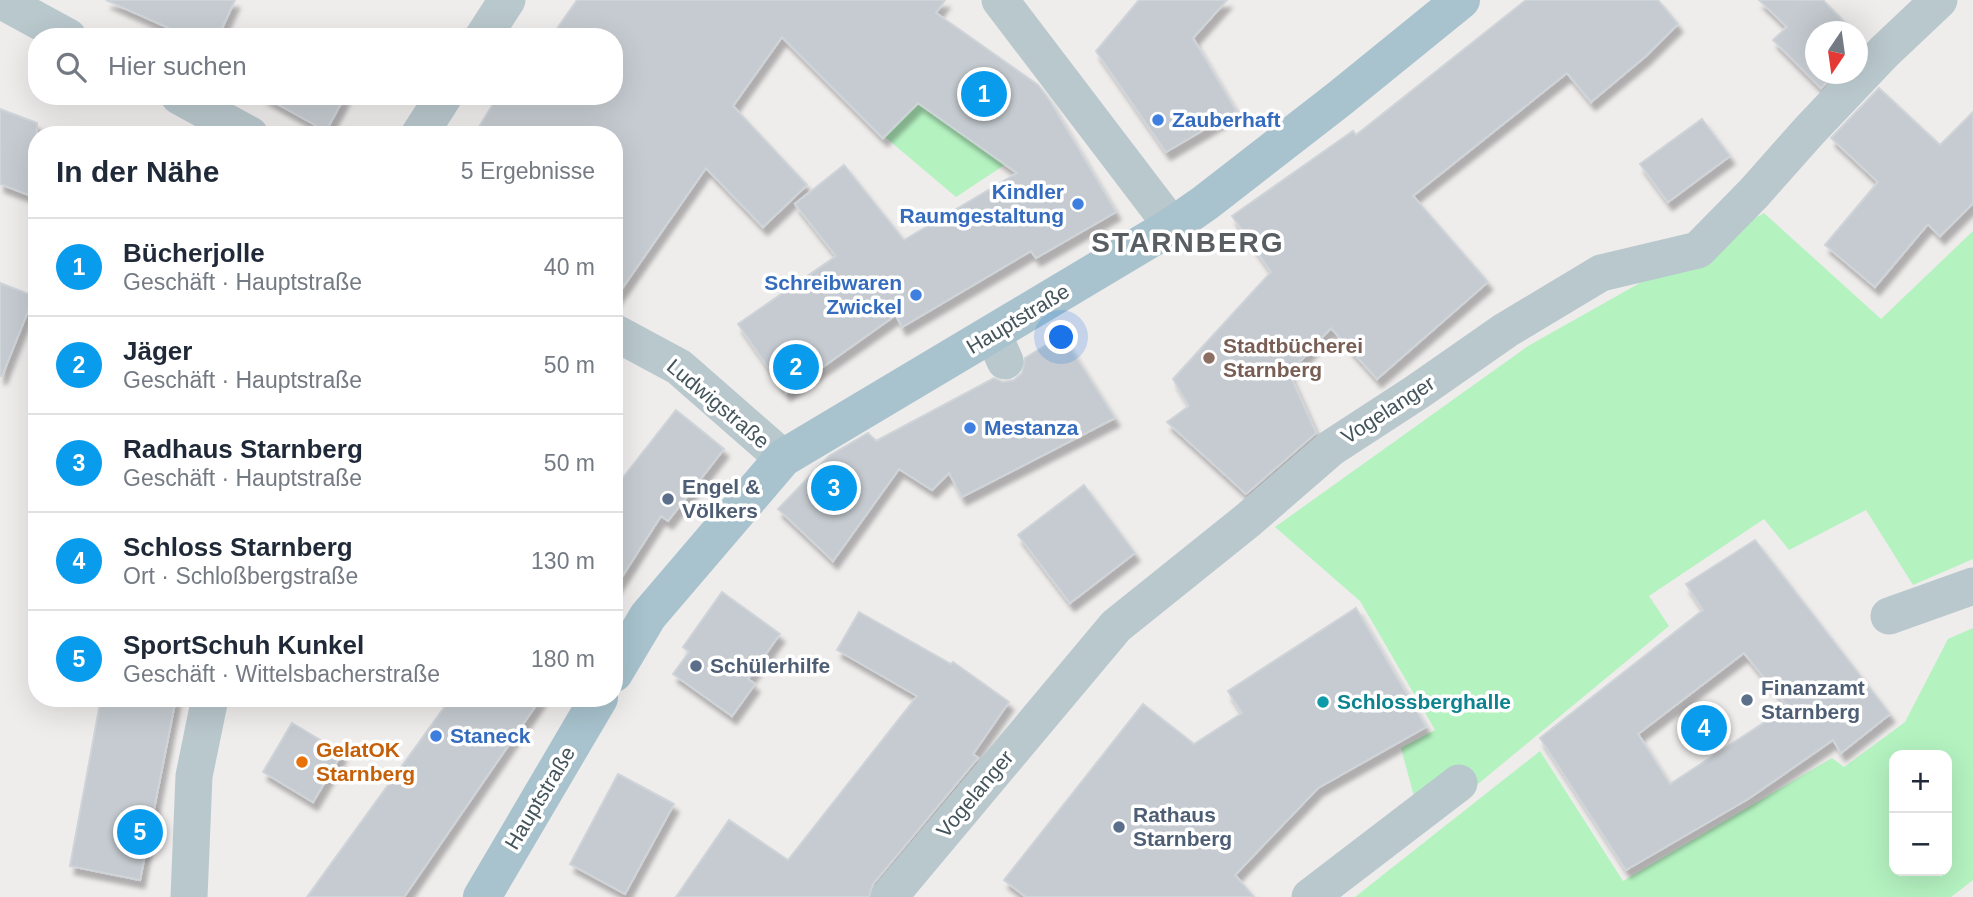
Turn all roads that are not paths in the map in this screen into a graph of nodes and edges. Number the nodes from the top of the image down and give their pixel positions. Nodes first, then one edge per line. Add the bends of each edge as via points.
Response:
1 (0, 0) edge
2 (507, 0) edge
3 (1000, 0) edge
4 (1461, 0) edge
5 (1939, 0) edge
6 (51, 28) edge
7 (489, 28) edge
8 (195, 105) edge
9 (438, 105) edge
10 (234, 126) edge
11 (425, 126) edge
12 (1172, 226) junction
13 (623, 337) edge
14 (783, 458) junction
15 (1968, 588) edge
16 (1889, 617) dead end
17 (623, 658) edge
18 (208, 707) edge
19 (594, 707) edge
20 (1459, 783) dead end
21 (189, 897) edge
22 (482, 897) edge
23 (889, 897) edge
24 (1310, 897) edge

1 - 6 street
2 - 7 street
3 - 12 street
4 - 12 main road, Hauptstraße
5 - 23 street, Vogelanger via 1884,52 1698,250 1601,273 1506,330 1331,448 1116,626
8 - 10 street
9 - 11 street
12 - 14 main road, Hauptstraße via 999,347
13 - 14 street, Ludwigstraße via 680,367
14 - 17 main road, Hauptstraße via 648,616
15 - 16 street
18 - 21 street via 194,776
19 - 22 main road, Hauptstraße
20 - 24 street

